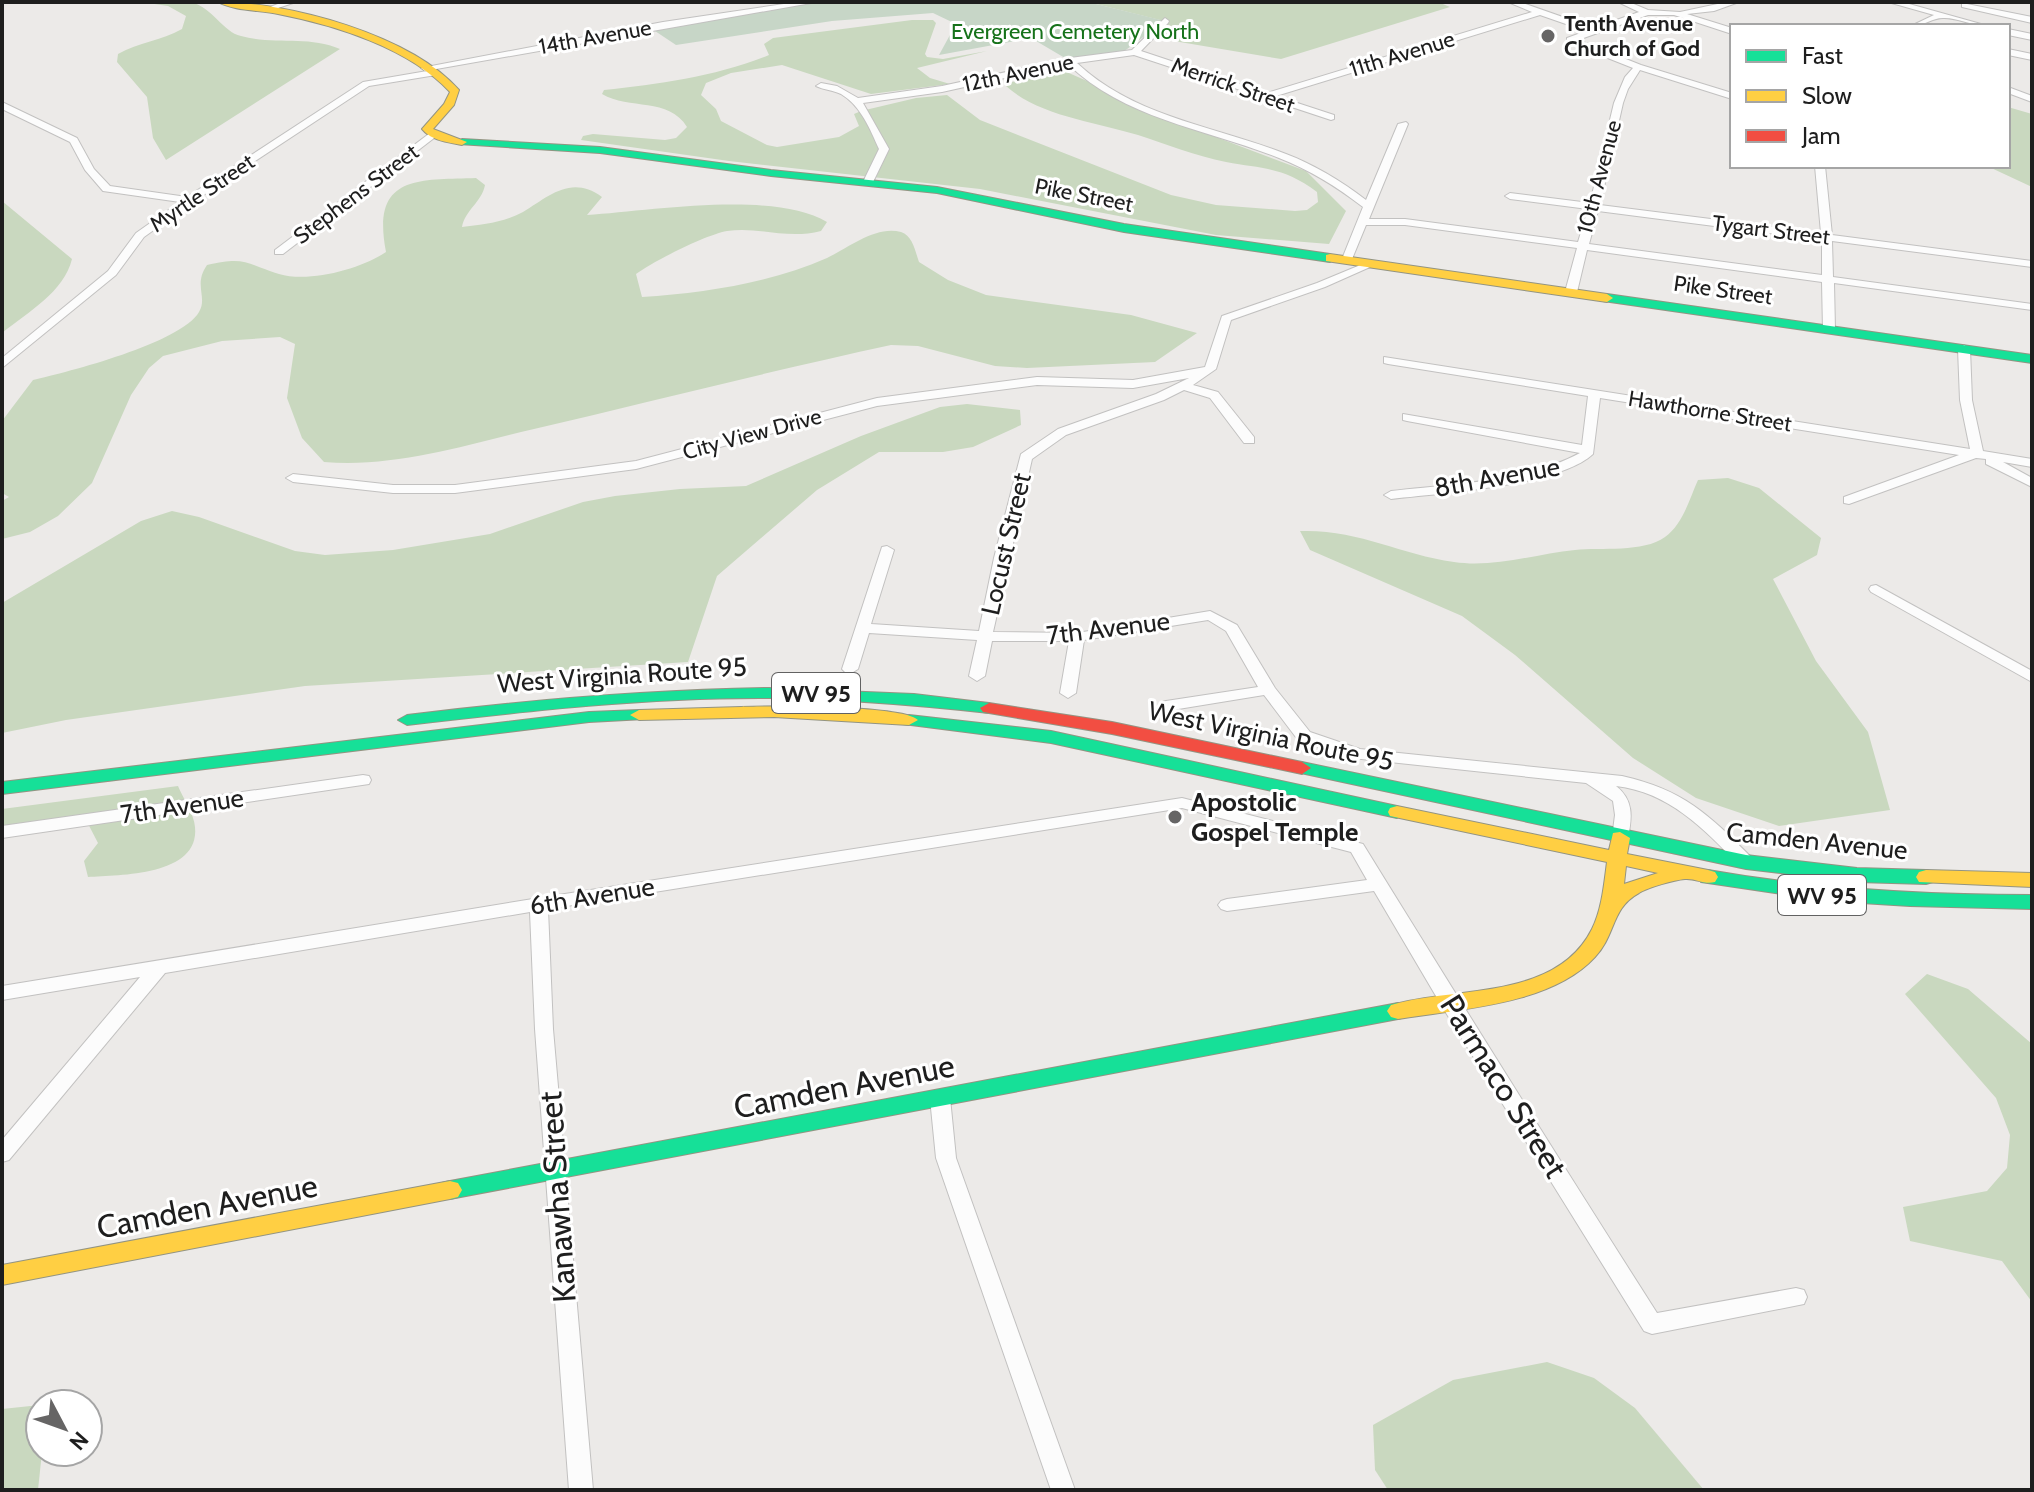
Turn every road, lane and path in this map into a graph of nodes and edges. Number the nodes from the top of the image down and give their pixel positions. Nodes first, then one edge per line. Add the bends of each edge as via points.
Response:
1 (223, 2) edge
2 (813, 2) edge
3 (1512, 2) edge
4 (1622, 2) edge
5 (1735, 2) edge
6 (1892, 2) edge
7 (1969, 4) edge
8 (296, 6) edge
9 (1540, 12) junction
10 (1647, 12) junction
11 (1675, 13) junction
12 (1940, 15) junction
13 (2032, 20) edge
14 (1165, 21) dead end
15 (1920, 24) edge
16 (1976, 24) edge
17 (1730, 30) edge
18 (1593, 31) junction
19 (2010, 32) edge
20 (2032, 37) edge
21 (1135, 52) junction
22 (2010, 52) edge
23 (2032, 57) edge
24 (1070, 61) junction
25 (1638, 67) junction
26 (429, 70) junction
27 (821, 86) dead end
28 (2010, 91) edge
29 (1730, 95) edge
30 (1265, 96) junction
31 (2032, 99) edge
32 (858, 101) junction
33 (2, 105) edge
34 (1331, 117) dead end
35 (1403, 124) dead end
36 (433, 135) junction
37 (1820, 168) edge
38 (868, 182) junction
39 (1510, 196) dead end
40 (189, 200) junction
41 (1369, 207) junction
42 (1593, 207) junction
43 (1362, 222) junction
44 (1827, 237) junction
45 (1581, 247) junction
46 (279, 252) dead end
47 (1347, 259) junction
48 (1374, 263) junction
49 (2032, 264) edge
50 (1827, 279) junction
51 (1571, 292) junction
52 (2032, 307) edge
53 (1829, 330) junction
54 (1964, 349) junction
55 (2032, 359) edge
56 (1388, 360) dead end
57 (2, 364) edge
58 (1204, 373) junction
59 (1183, 386) junction
60 (1594, 393) junction
61 (1407, 417) dead end
62 (1249, 440) dead end
63 (1587, 450) junction
64 (1977, 453) junction
65 (2032, 463) edge
66 (293, 478) dead end
67 (2032, 483) edge
68 (1391, 495) dead end
69 (1849, 500) dead end
70 (887, 550) dead end
71 (1876, 589) dead end
72 (864, 628) junction
73 (985, 636) junction
74 (1077, 637) junction
75 (2032, 657) edge
76 (2013, 666) junction
77 (850, 669) dead end
78 (977, 676) dead end
79 (2032, 677) edge
80 (1268, 690) junction
81 (1068, 693) dead end
82 (1166, 706) dead end
83 (2, 773) edge
84 (1590, 778) junction
85 (363, 780) dead end
86 (2, 788) edge
87 (1182, 803) joint
88 (2, 832) edge
89 (1620, 838) junction
90 (1616, 859) junction
91 (1746, 862) junction
92 (1691, 875) junction
93 (2032, 880) edge
94 (1381, 884) junction
95 (2032, 902) edge
96 (539, 904) junction
97 (1609, 904) junction
98 (1227, 905) dead end
99 (159, 967) junction
100 (2, 993) edge
101 (1450, 1003) junction
102 (940, 1098) junction
103 (2, 1154) edge
104 (555, 1171) junction
105 (2, 1275) edge
106 (1796, 1297) dead end
107 (581, 1490) edge
108 (1063, 1490) edge

1 - 8 main road via 269,9
2 - 26 street, 14th Avenue
3 - 9 street
4 - 10 street
5 - 11 street
6 - 12 street
7 - 12 street
7 - 13 street
8 - 26 main road via 370,36
9 - 18 street
9 - 30 street, 11th Avenue
10 - 11 street
10 - 18 street
11 - 17 street
12 - 15 street
12 - 16 street
14 - 21 street
18 - 25 street via 1570,40
19 - 20 street
21 - 24 street, 12th Avenue
21 - 30 street, Merrick Street
22 - 23 street
24 - 32 street, 12th Avenue
24 - 41 street via 1101,87 1144,108 1305,165
25 - 29 street
25 - 42 street, 10th Avenue via 1628,76 1619,101
26 - 36 main road via 455,92 429,124
26 - 40 street, Myrtle Street via 366,84
27 - 32 street via 841,89
28 - 31 street
30 - 34 street, Merrick Street
32 - 38 street via 884,149
33 - 40 street via 74,140 107,189
35 - 41 street
36 - 38 main road, Pike Street via 468,143 600,150
36 - 46 street, Stephens Street
37 - 44 street
38 - 47 main road, Pike Street via 937,190 1124,228
39 - 42 street, Tygart Street
40 - 57 street, Myrtle Street via 140,235 112,273
41 - 43 street
42 - 44 street, Tygart Street
42 - 45 street, 10th Avenue
43 - 45 street via 1405,222
43 - 47 street
44 - 49 street, Tygart Street
44 - 50 street
45 - 50 street
45 - 51 street, 10th Avenue
47 - 48 main road, Pike Street
48 - 51 main road, Pike Street
48 - 58 street via 1226,318
50 - 52 street
50 - 53 street
51 - 53 main road, Pike Street
53 - 54 main road, Pike Street
54 - 55 main road, Pike Street
54 - 64 street via 1966,400
56 - 60 street, Hawthorne Street
58 - 59 street, Locust Street
58 - 66 street, City View Drive via 1133,384 1037,381 877,402 636,465 455,489 393,489
59 - 62 street via 1214,395
59 - 73 street, Locust Street via 1062,432 1026,457
60 - 63 street, 8th Avenue
60 - 64 street, Hawthorne Street
61 - 63 street
63 - 68 street, 8th Avenue via 1576,462 1545,470
64 - 65 street, Hawthorne Street
64 - 67 street
64 - 69 street
70 - 72 street
71 - 76 street
72 - 73 street, 7th Avenue
72 - 77 street
73 - 74 street, 7th Avenue
73 - 78 street, Locust Street
74 - 80 street, 7th Avenue via 1210,615 1232,628
74 - 81 street
75 - 76 street
76 - 79 street
80 - 82 street
80 - 84 street via 1304,736 1358,754
83 - 89 main road, West Virginia Route 95 / WV 95 via 565,700 699,692 817,693 947,702 1052,717
84 - 89 street via 1620,796 1625,806
84 - 91 street via 1632,780 1678,800
85 - 88 street, 7th Avenue
86 - 90 main road, West Virginia Route 95 / WV 95 via 589,717 828,712 1051,737
87 - 94 street, Parmaco Street via 1357,848
87 - 96 street, 6th Avenue
89 - 90 main road, Camden Avenue
89 - 91 main road, Camden Avenue / WV 95
90 - 92 main road, Camden Avenue / WV 95
90 - 97 main road, Camden Avenue
91 - 93 main road, Camden Avenue / WV 95 via 1857,875
92 - 95 main road, Camden Avenue / WV 95 via 1876,900
92 - 97 main road via 1634,886
94 - 98 street
94 - 101 street, Parmaco Street
96 - 99 street, 6th Avenue
96 - 104 street, Kanawha Street
97 - 101 main road, Camden Avenue via 1597,944 1566,974
99 - 100 street, 6th Avenue
99 - 103 street
101 - 102 main road, Camden Avenue
101 - 106 street, Parmaco Street via 1652,1324
102 - 104 main road, Camden Avenue
102 - 108 street via 946,1158
104 - 105 main road, Camden Avenue
104 - 107 street, Kanawha Street

